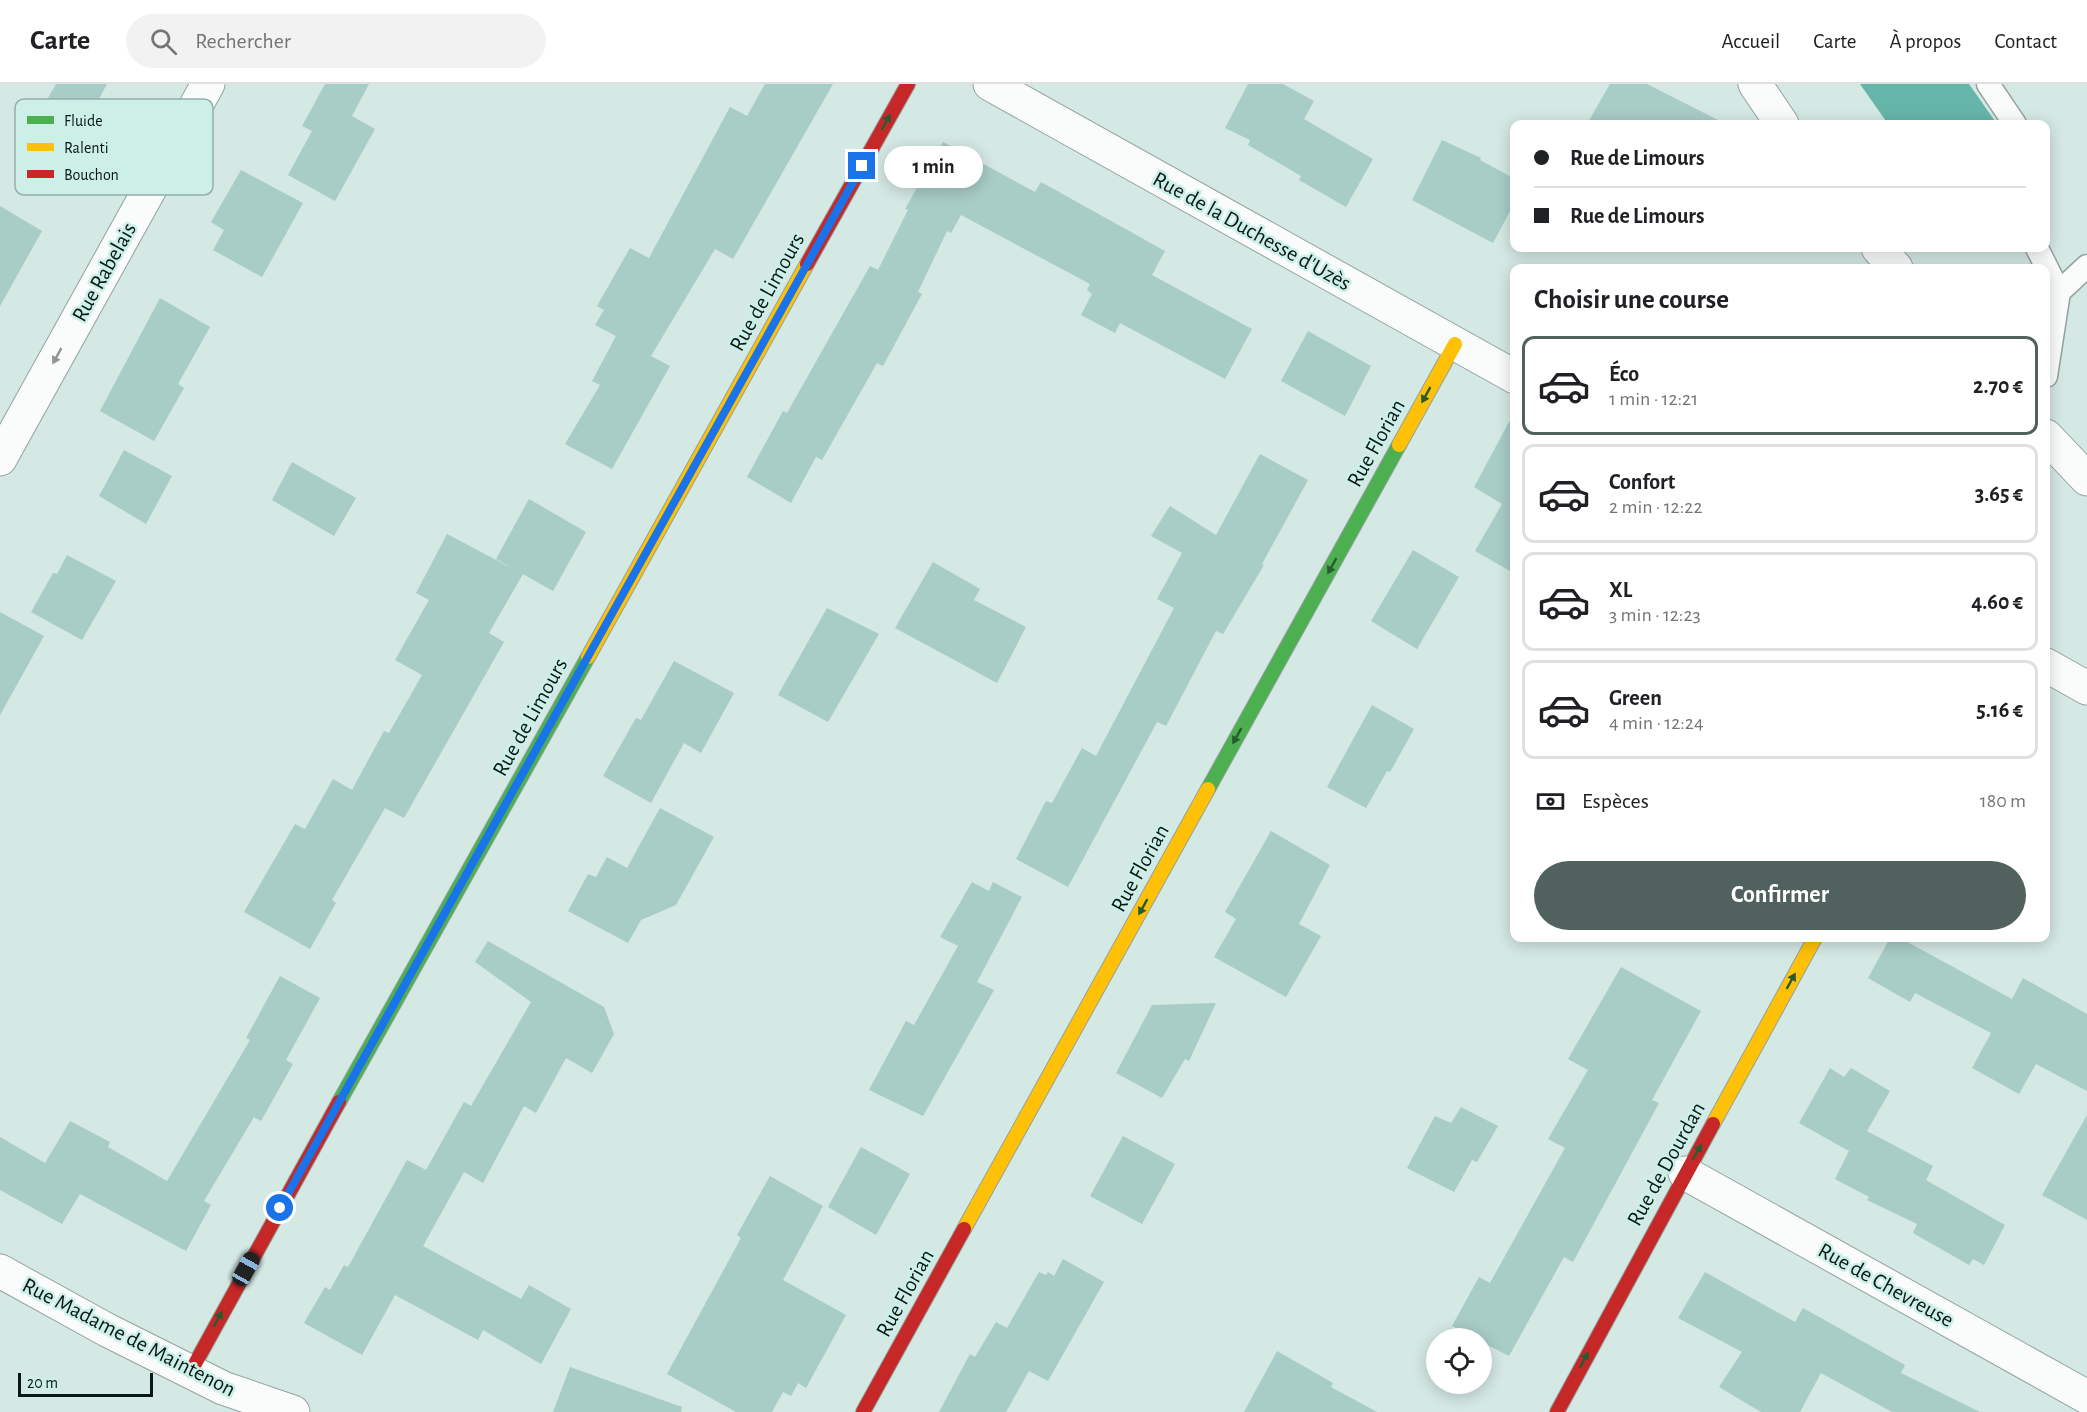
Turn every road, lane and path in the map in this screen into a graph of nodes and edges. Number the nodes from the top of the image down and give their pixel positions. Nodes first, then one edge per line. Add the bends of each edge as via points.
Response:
1 (208, 84) edge
2 (908, 84) edge
3 (990, 84) edge
4 (1755, 84) edge
5 (1988, 84) edge
6 (200, 99) edge
7 (1779, 120) edge
8 (2012, 120) edge
9 (146, 195) edge
10 (1882, 252) edge
11 (1892, 264) edge
12 (2087, 266) edge
13 (2050, 274) edge
14 (2059, 292) junction
15 (1455, 344) junction
16 (2050, 350) edge
17 (1510, 374) edge
18 (2050, 440) edge
19 (0, 459) edge
20 (2087, 479) edge
21 (2050, 666) edge
22 (2087, 688) edge
23 (1813, 942) edge
24 (1685, 1173) junction
25 (0, 1271) edge
26 (191, 1371) junction
27 (2087, 1397) edge
28 (293, 1412) edge
29 (863, 1412) edge
30 (1557, 1412) edge

1 -> 6 street, Rue Rabelais
26 -> 2 street, Rue de Limours
3 - 15 street, Rue de la Duchesse d'Uzès
4 - 7 street
5 - 8 lane
9 -> 19 street, Rue Rabelais
10 - 11 street
12 - 14 lane
13 - 14 lane
14 - 16 lane
15 - 17 street, Rue de la Duchesse d'Uzès
15 -> 29 street, Rue Florian
18 - 20 street
21 - 22 street
24 -> 23 street, Rue de Dourdan
24 - 27 street, Rue de Chevreuse
30 -> 24 street, Rue de Dourdan
25 - 26 street, Rue Madame de Maintenon
26 - 28 street, Rue Madame de Maintenon via 223,1388

